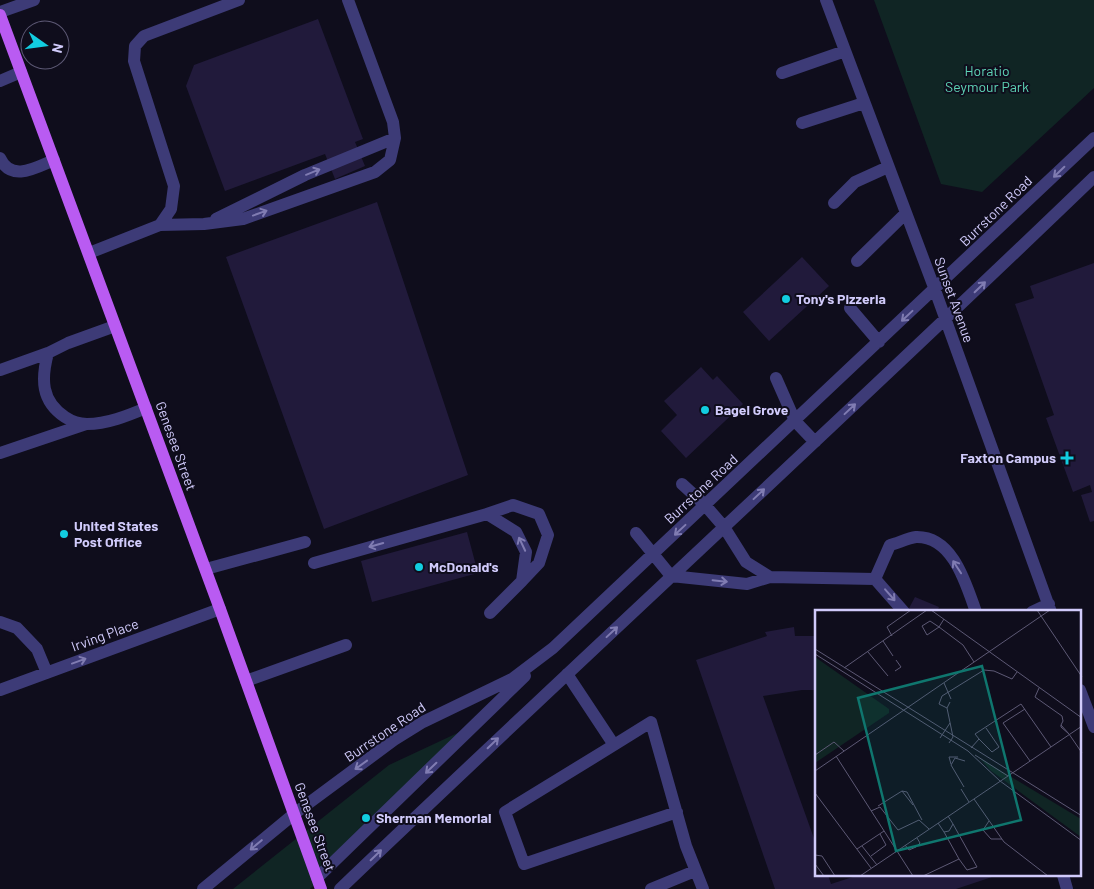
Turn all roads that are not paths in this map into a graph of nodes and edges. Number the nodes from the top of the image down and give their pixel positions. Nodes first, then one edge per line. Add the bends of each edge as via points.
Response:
1 (34, 0) edge
2 (239, 0) edge
3 (348, 0) edge
4 (826, 0) edge
5 (0, 14) edge
6 (846, 51) junction
7 (21, 72) junction
8 (782, 73) dead end
9 (0, 81) edge
10 (864, 103) junction
11 (802, 123) dead end
12 (396, 138) junction
13 (1094, 138) edge
14 (0, 158) edge
15 (54, 160) junction
16 (888, 167) junction
17 (1094, 177) edge
18 (834, 203) dead end
19 (906, 213) junction
20 (207, 224) junction
21 (160, 225) junction
22 (89, 253) junction
23 (857, 261) dead end
24 (934, 290) junction
25 (850, 308) dead end
26 (945, 320) junction
27 (115, 326) junction
28 (879, 342) junction
29 (48, 353) junction
30 (0, 370) edge
31 (776, 378) dead end
32 (146, 408) junction
33 (795, 421) junction
34 (86, 424) junction
35 (815, 442) junction
36 (0, 453) edge
37 (682, 484) dead end
38 (705, 506) junction
39 (487, 514) junction
40 (724, 527) junction
41 (636, 533) dead end
42 (305, 542) dead end
43 (654, 554) junction
44 (314, 563) dead end
45 (206, 569) junction
46 (671, 576) junction
47 (770, 577) junction
48 (876, 579) junction
49 (522, 581) junction
50 (1050, 608) edge
51 (220, 609) junction
52 (902, 610) edge
53 (975, 610) edge
54 (490, 613) dead end
55 (0, 622) edge
56 (346, 645) dead end
57 (553, 648) junction
58 (47, 673) junction
59 (567, 674) junction
60 (246, 681) junction
61 (0, 690) edge
62 (1082, 695) edge
63 (1094, 727) edge
64 (614, 746) junction
65 (677, 812) junction
66 (294, 814) junction
67 (695, 872) junction
68 (1063, 876) edge
69 (319, 884) edge
70 (203, 889) edge
71 (340, 889) edge
72 (651, 889) edge
73 (702, 889) edge
74 (1067, 889) edge

1 - 5 street
2 - 21 street via 144,36 135,46 134,61 174,186 171,209
3 - 12 street
4 - 6 street, Sunset Avenue
5 - 7 main road, Genesee Street
6 - 8 street
6 - 10 street, Sunset Avenue
7 - 9 street
7 - 15 main road, Genesee Street
10 - 11 street
10 - 16 street, Sunset Avenue
20 -> 12 street via 305,175
20 -> 12 street via 242,219 375,172 390,160
13 -> 24 street, Burrstone Road
14 - 15 street via 12,170 24,172
15 - 22 main road, Genesee Street
16 - 18 street via 855,182
16 - 19 street, Sunset Avenue
26 -> 17 street
19 - 23 street
19 - 24 street, Sunset Avenue
20 - 21 street
21 - 22 street
22 - 27 main road, Genesee Street
24 - 26 street, Sunset Avenue
24 -> 28 street, Burrstone Road
25 - 28 street
35 -> 26 street
26 - 50 street, Sunset Avenue
27 - 29 street
27 - 32 main road, Genesee Street
28 - 33 street, Burrstone Road
29 - 30 street
29 - 34 street via 44,389 54,410
31 - 33 street
32 - 34 street via 122,418
32 - 45 main road, Genesee Street
33 - 35 street
33 - 38 street, Burrstone Road
34 - 36 street
40 -> 35 street
37 - 38 street
38 - 40 street
38 -> 43 street, Burrstone Road
39 -> 44 street
49 -> 39 street via 526,552 516,532
39 - 49 street via 512,505 539,514 548,535 538,563
40 - 46 street
40 - 47 street via 746,562
41 - 43 street
42 - 45 street
43 - 46 street
43 - 57 street, Burrstone Road
45 - 51 main road, Genesee Street
46 -> 47 street via 747,584
59 -> 46 street
47 - 48 street
48 -> 52 street
53 -> 48 street via 960,568 937,541 916,537 890,545
49 - 54 street
58 -> 51 street, Irving Place
51 - 60 main road, Genesee Street
55 - 58 street via 17,628 37,649
56 - 60 street
57 -> 66 street, Burrstone Road via 512,679 422,722
57 -> 69 street
58 - 61 street, Irving Place
59 - 64 street
71 -> 59 street
60 - 66 main road, Genesee Street
62 - 63 street
64 - 65 street via 651,722
64 - 65 street via 505,812 524,864
65 - 67 street
66 - 69 main road, Genesee Street
66 -> 70 street, Burrstone Road
67 - 72 street
67 - 73 street
68 - 74 street

